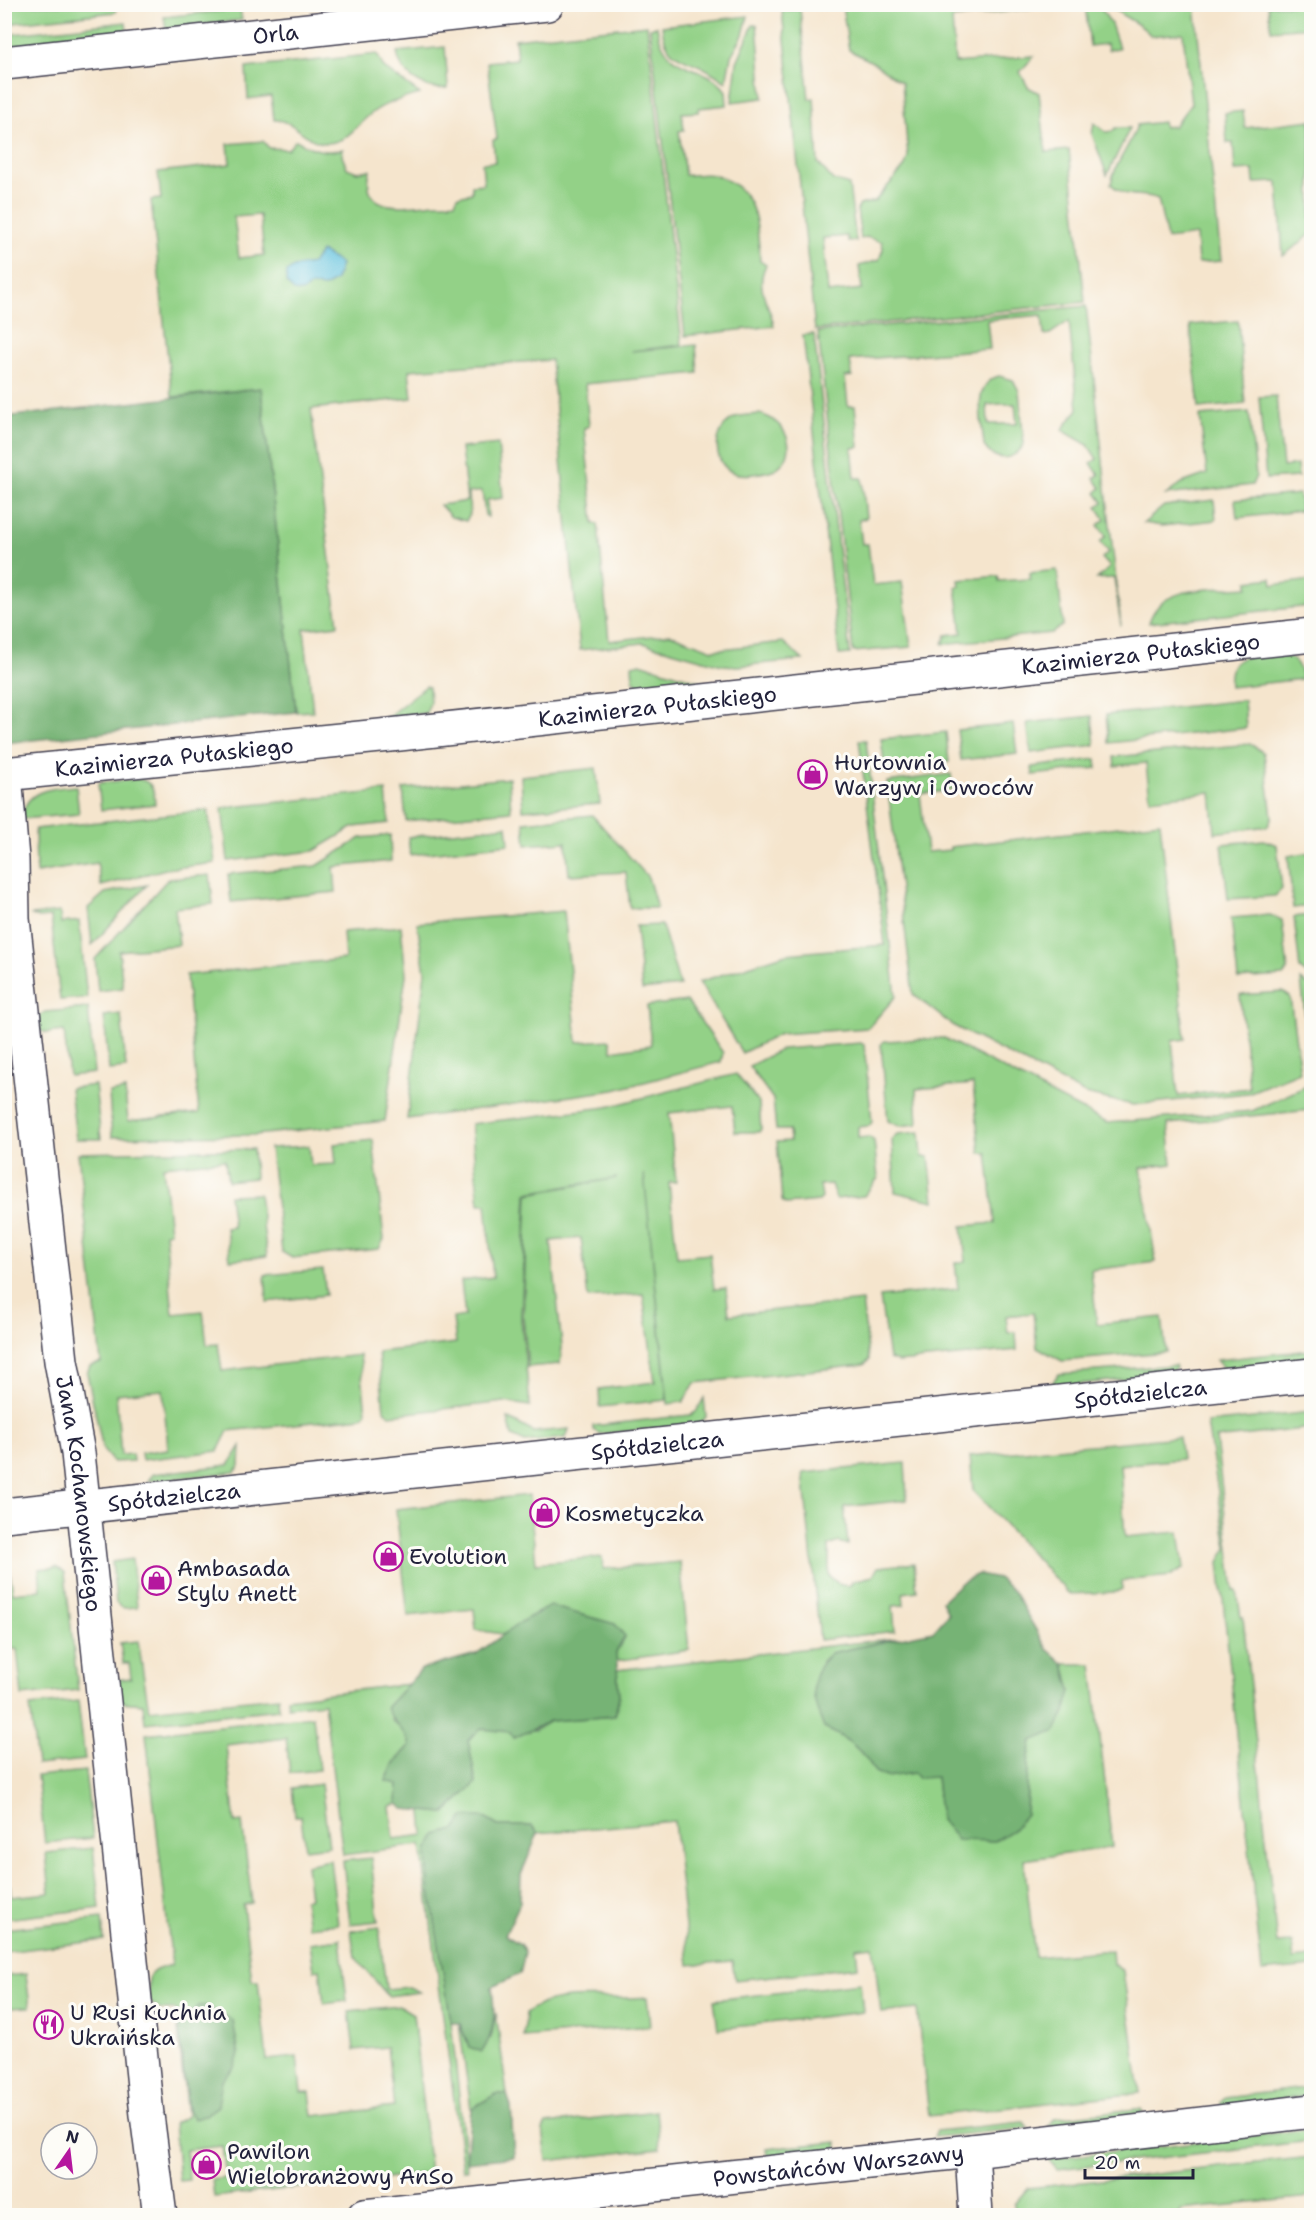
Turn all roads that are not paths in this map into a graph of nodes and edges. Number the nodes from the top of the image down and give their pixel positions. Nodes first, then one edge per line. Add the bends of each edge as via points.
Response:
1 (547, 4) edge
2 (4, 63) edge
3 (1311, 635) edge
4 (5, 774) edge
5 (1311, 1375) edge
6 (83, 1506) junction
7 (4, 1515) edge
8 (1311, 2111) edge
9 (972, 2151) junction
10 (160, 2216) edge
11 (364, 2216) edge
12 (976, 2216) edge

1 - 2 street, Orla
3 - 4 street, Kazimierza Pułaskiego
4 - 6 street, Jana Kochanowskiego via 14,930 61,1361
5 - 6 street, Spółdzielcza
6 - 7 street, Spółdzielcza
6 - 10 street, Jana Kochanowskiego
8 - 9 street, Powstańców Warszawy
9 - 11 street, Powstańców Warszawy
9 - 12 street

